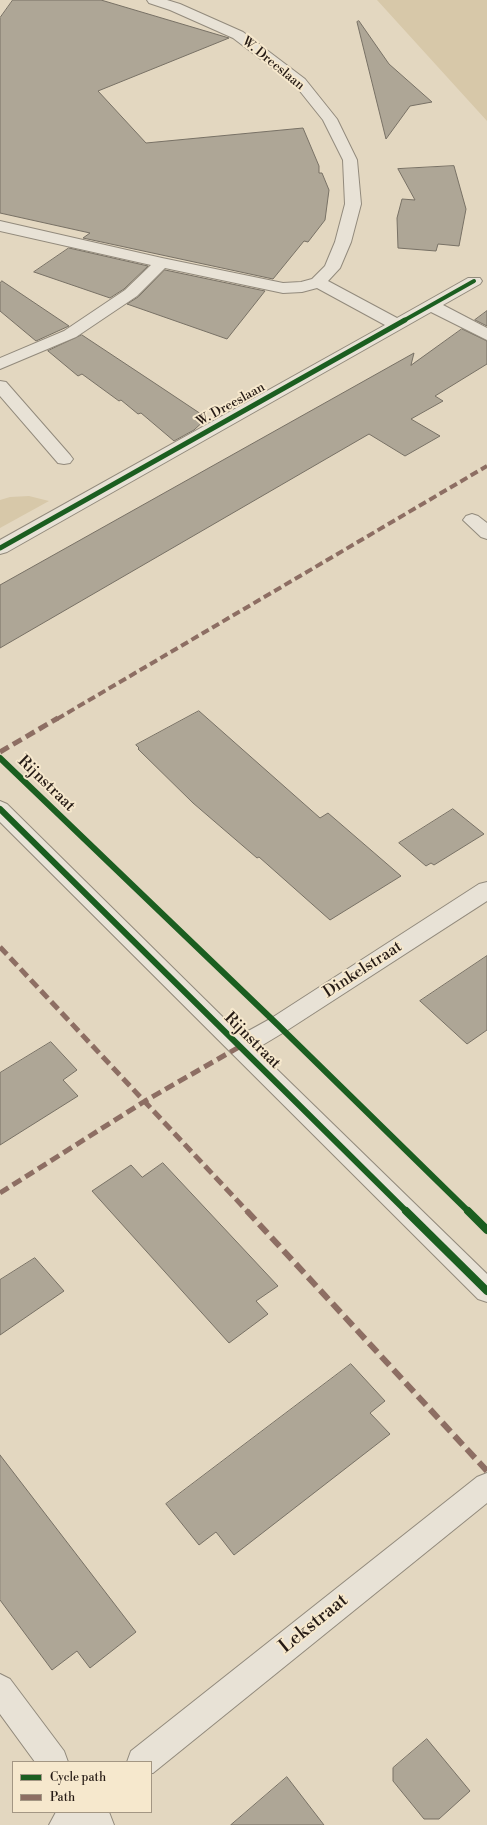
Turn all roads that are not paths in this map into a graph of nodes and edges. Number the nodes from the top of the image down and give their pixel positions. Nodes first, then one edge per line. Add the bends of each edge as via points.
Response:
1 (154, 0) edge
2 (0, 226) edge
3 (162, 263) junction
4 (474, 281) dead end
5 (318, 282) junction
6 (431, 305) junction
7 (396, 324) junction
8 (487, 335) edge
9 (0, 364) edge
10 (0, 386) edge
11 (64, 458) dead end
12 (472, 520) dead end
13 (487, 533) edge
14 (0, 548) edge
15 (0, 809) edge
16 (487, 890) edge
17 (239, 1047) junction
18 (487, 1291) edge
19 (487, 1486) edge
20 (0, 1689) edge
21 (52, 1761) edge
22 (143, 1761) edge
23 (79, 1813) edge
24 (91, 1813) edge
25 (64, 1825) edge
26 (99, 1825) edge

1 - 5 street, W. Dreeslaan via 238,35 300,82 330,119 350,160 353,204 343,242 332,268
2 - 3 street, W. Dreeslaan
3 - 5 street, W. Dreeslaan via 283,288 302,288
3 - 9 street via 132,293 70,334
4 - 6 street, W. Dreeslaan
5 - 7 street
6 - 7 street, W. Dreeslaan
6 - 8 street
7 - 14 street, W. Dreeslaan
10 - 11 street
12 - 13 street
15 - 17 street, Rijnstraat
16 - 17 street, Dinkelstraat via 278,1025
17 - 18 street, Rijnstraat
19 - 22 street, Lekstraat
20 - 21 street
23 - 25 street
24 - 26 street

